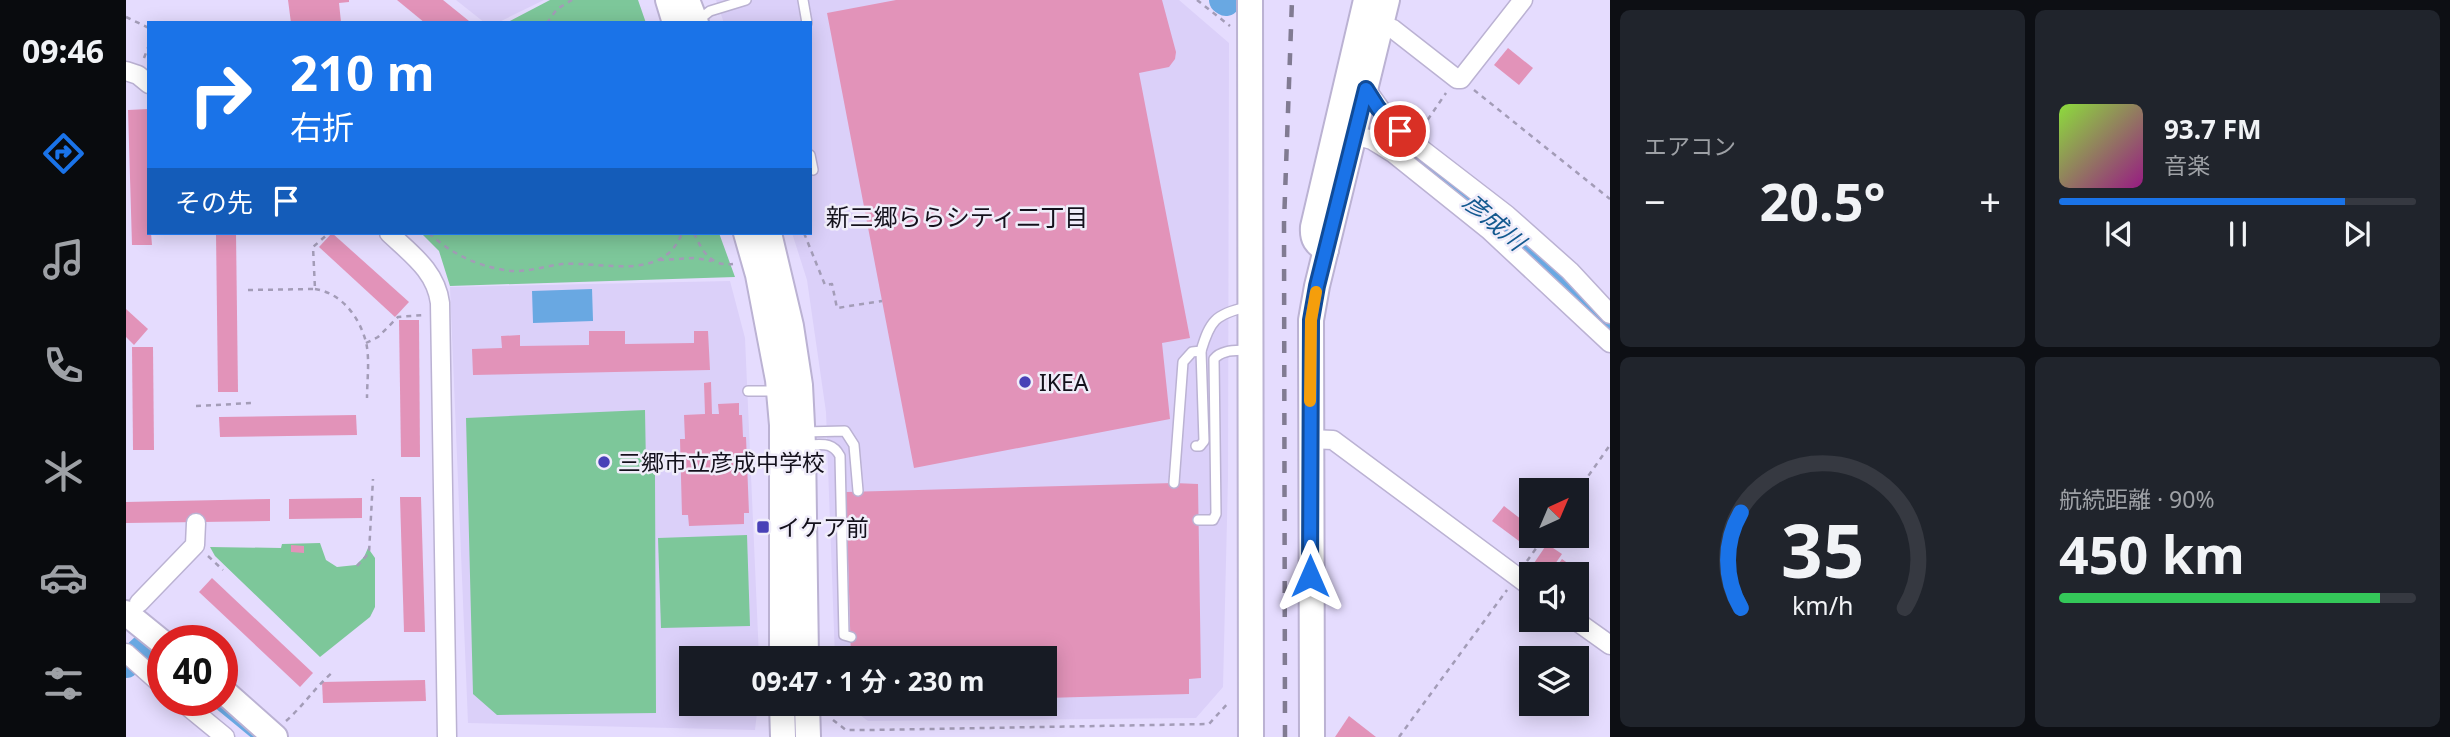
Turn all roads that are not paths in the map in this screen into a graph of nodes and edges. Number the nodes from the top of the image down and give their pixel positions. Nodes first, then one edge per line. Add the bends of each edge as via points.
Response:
1 (668, 0) edge
2 (687, 0) edge
3 (746, 0) edge
4 (803, 0) edge
5 (1250, 0) edge
6 (1366, 0) edge
7 (1387, 0) edge
8 (1524, 0) edge
9 (674, 21) edge
10 (695, 21) edge
11 (696, 21) edge
12 (807, 21) edge
13 (1381, 25) junction
14 (126, 71) edge
15 (147, 82) edge
16 (1366, 89) junction
17 (1354, 135) junction
18 (812, 165) edge
19 (813, 170) dead end
20 (391, 235) edge
21 (747, 235) edge
22 (769, 235) edge
23 (1326, 250) junction
24 (1251, 306) junction
25 (1610, 314) edge
26 (1610, 343) edge
27 (1250, 349) junction
28 (1201, 351) junction
29 (748, 391) dead end
30 (779, 391) junction
31 (803, 439) junction
32 (1310, 439) junction
33 (1196, 446) dead end
34 (1174, 483) dead end
35 (858, 491) dead end
36 (1198, 520) dead end
37 (196, 523) dead end
38 (1519, 578) edge
39 (131, 616) edge
40 (147, 630) edge
41 (1589, 630) edge
42 (851, 638) dead end
43 (1610, 645) edge
44 (782, 646) edge
45 (806, 646) edge
46 (126, 653) edge
47 (147, 672) edge
48 (238, 701) edge
49 (199, 716) edge
50 (782, 716) edge
51 (807, 716) edge
52 (279, 730) edge
53 (225, 737) edge
54 (447, 737) edge
55 (783, 737) edge
56 (808, 737) edge
57 (1251, 737) edge
58 (1312, 737) edge

1 - 9 street
2 - 10 street
3 - 11 lane via 710,11
4 - 12 lane
5 - 24 street
6 - 23 street via 1313,226 1312,237
7 - 13 street
8 - 13 street via 1459,79
13 - 16 street
14 - 15 street
16 - 17 street
16 - 25 street via 1389,121 1507,215
17 - 23 street
17 - 26 street via 1393,153 1489,229
18 - 19 lane
20 - 54 street via 426,268 438,294
21 - 30 street via 771,332
22 - 31 street via 791,326
23 - 32 street via 1311,320
24 - 27 street
24 - 28 lane via 1220,315 1209,325
27 - 36 lane via 1227,351 1214,359 1216,514 1213,520
27 - 57 street
28 - 33 lane via 1204,441
28 - 34 lane via 1192,352 1183,362
29 - 30 lane
30 - 44 street
31 - 35 lane via 845,431 854,445
31 - 42 lane via 835,447 840,456 844,635
31 - 45 street
32 - 38 street via 1333,440
32 - 58 street
37 - 39 street via 195,545
39 - 40 street
41 - 43 street
46 - 47 street
48 - 52 street
49 - 53 street
50 - 55 street
51 - 56 street

